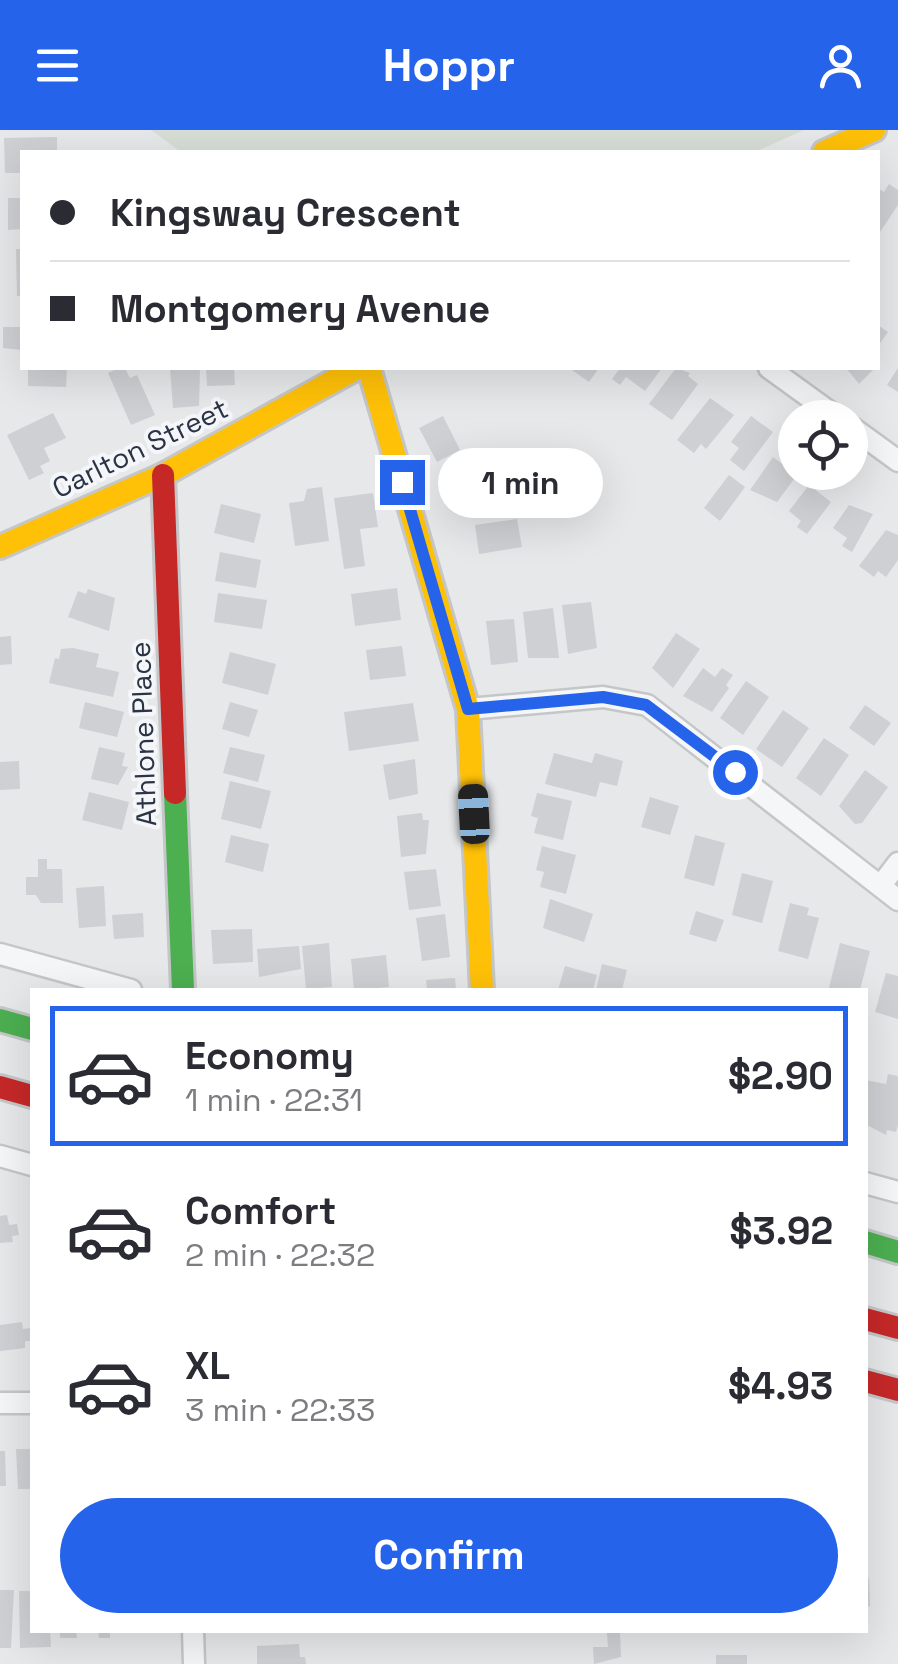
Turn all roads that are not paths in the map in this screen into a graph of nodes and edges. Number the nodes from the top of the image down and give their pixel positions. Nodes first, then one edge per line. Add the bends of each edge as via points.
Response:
1 (874, 130) edge
2 (829, 150) edge
3 (353, 370) edge
4 (370, 370) edge
5 (772, 370) edge
6 (813, 400) edge
7 (868, 439) edge
8 (898, 461) edge
9 (164, 476) junction
10 (0, 547) edge
11 (468, 709) junction
12 (898, 863) edge
13 (882, 884) junction
14 (898, 900) edge
15 (0, 954) edge
16 (124, 988) edge
17 (183, 988) edge
18 (482, 988) edge
19 (0, 1020) edge
20 (30, 1028) edge
21 (0, 1087) edge
22 (30, 1095) edge
23 (0, 1156) edge
24 (30, 1164) edge
25 (868, 1183) edge
26 (898, 1192) edge
27 (868, 1320) edge
28 (898, 1328) edge
29 (868, 1382) edge
30 (898, 1390) edge
31 (0, 1403) edge
32 (30, 1403) edge
33 (193, 1633) edge
34 (194, 1664) edge

1 - 2 main road
3 - 9 main road, Carlton Street
4 - 11 main road
5 - 6 street
7 - 8 street
9 - 10 main road, Carlton Street
9 - 17 main road, Athlone Place
11 - 13 street via 603,697 646,705
11 - 18 main road
12 - 13 street
13 - 14 street
15 - 16 street
19 - 20 main road
21 - 22 main road
23 - 24 street
25 - 26 street
27 - 28 main road
29 - 30 main road
31 - 32 street
33 - 34 street

